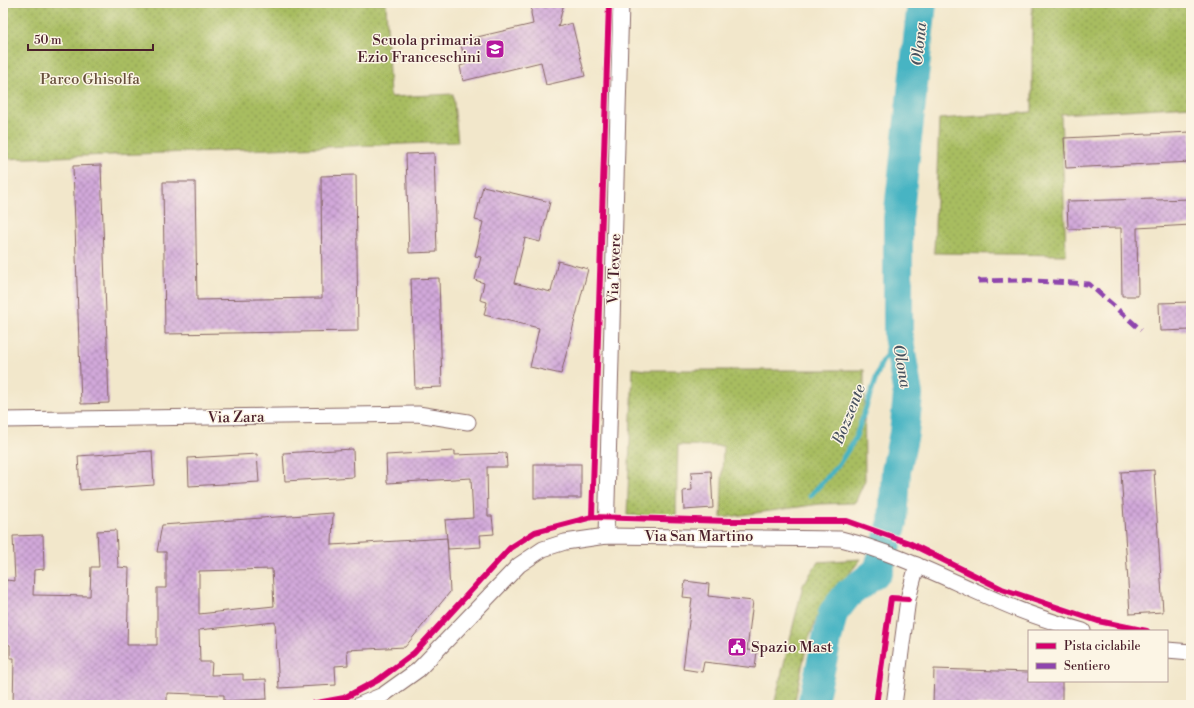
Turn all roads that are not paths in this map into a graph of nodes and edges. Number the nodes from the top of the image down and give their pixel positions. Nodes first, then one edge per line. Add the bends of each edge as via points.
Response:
1 (621, 3) edge
2 (3, 420) edge
3 (468, 422) dead end
4 (606, 536) junction
5 (917, 565) junction
6 (1080, 630) edge
7 (1168, 650) edge
8 (1191, 652) edge
9 (359, 705) edge
10 (894, 705) edge

1 - 4 street, Via Tevere
2 - 3 street, Via Zara via 418,414
4 - 5 street, Via San Martino via 841,539 866,545
4 - 9 street, Via San Martino via 565,542 535,553 519,565 418,670 383,695
5 - 6 street, Via San Martino via 1029,614
5 - 10 street via 908,599
7 - 8 street

